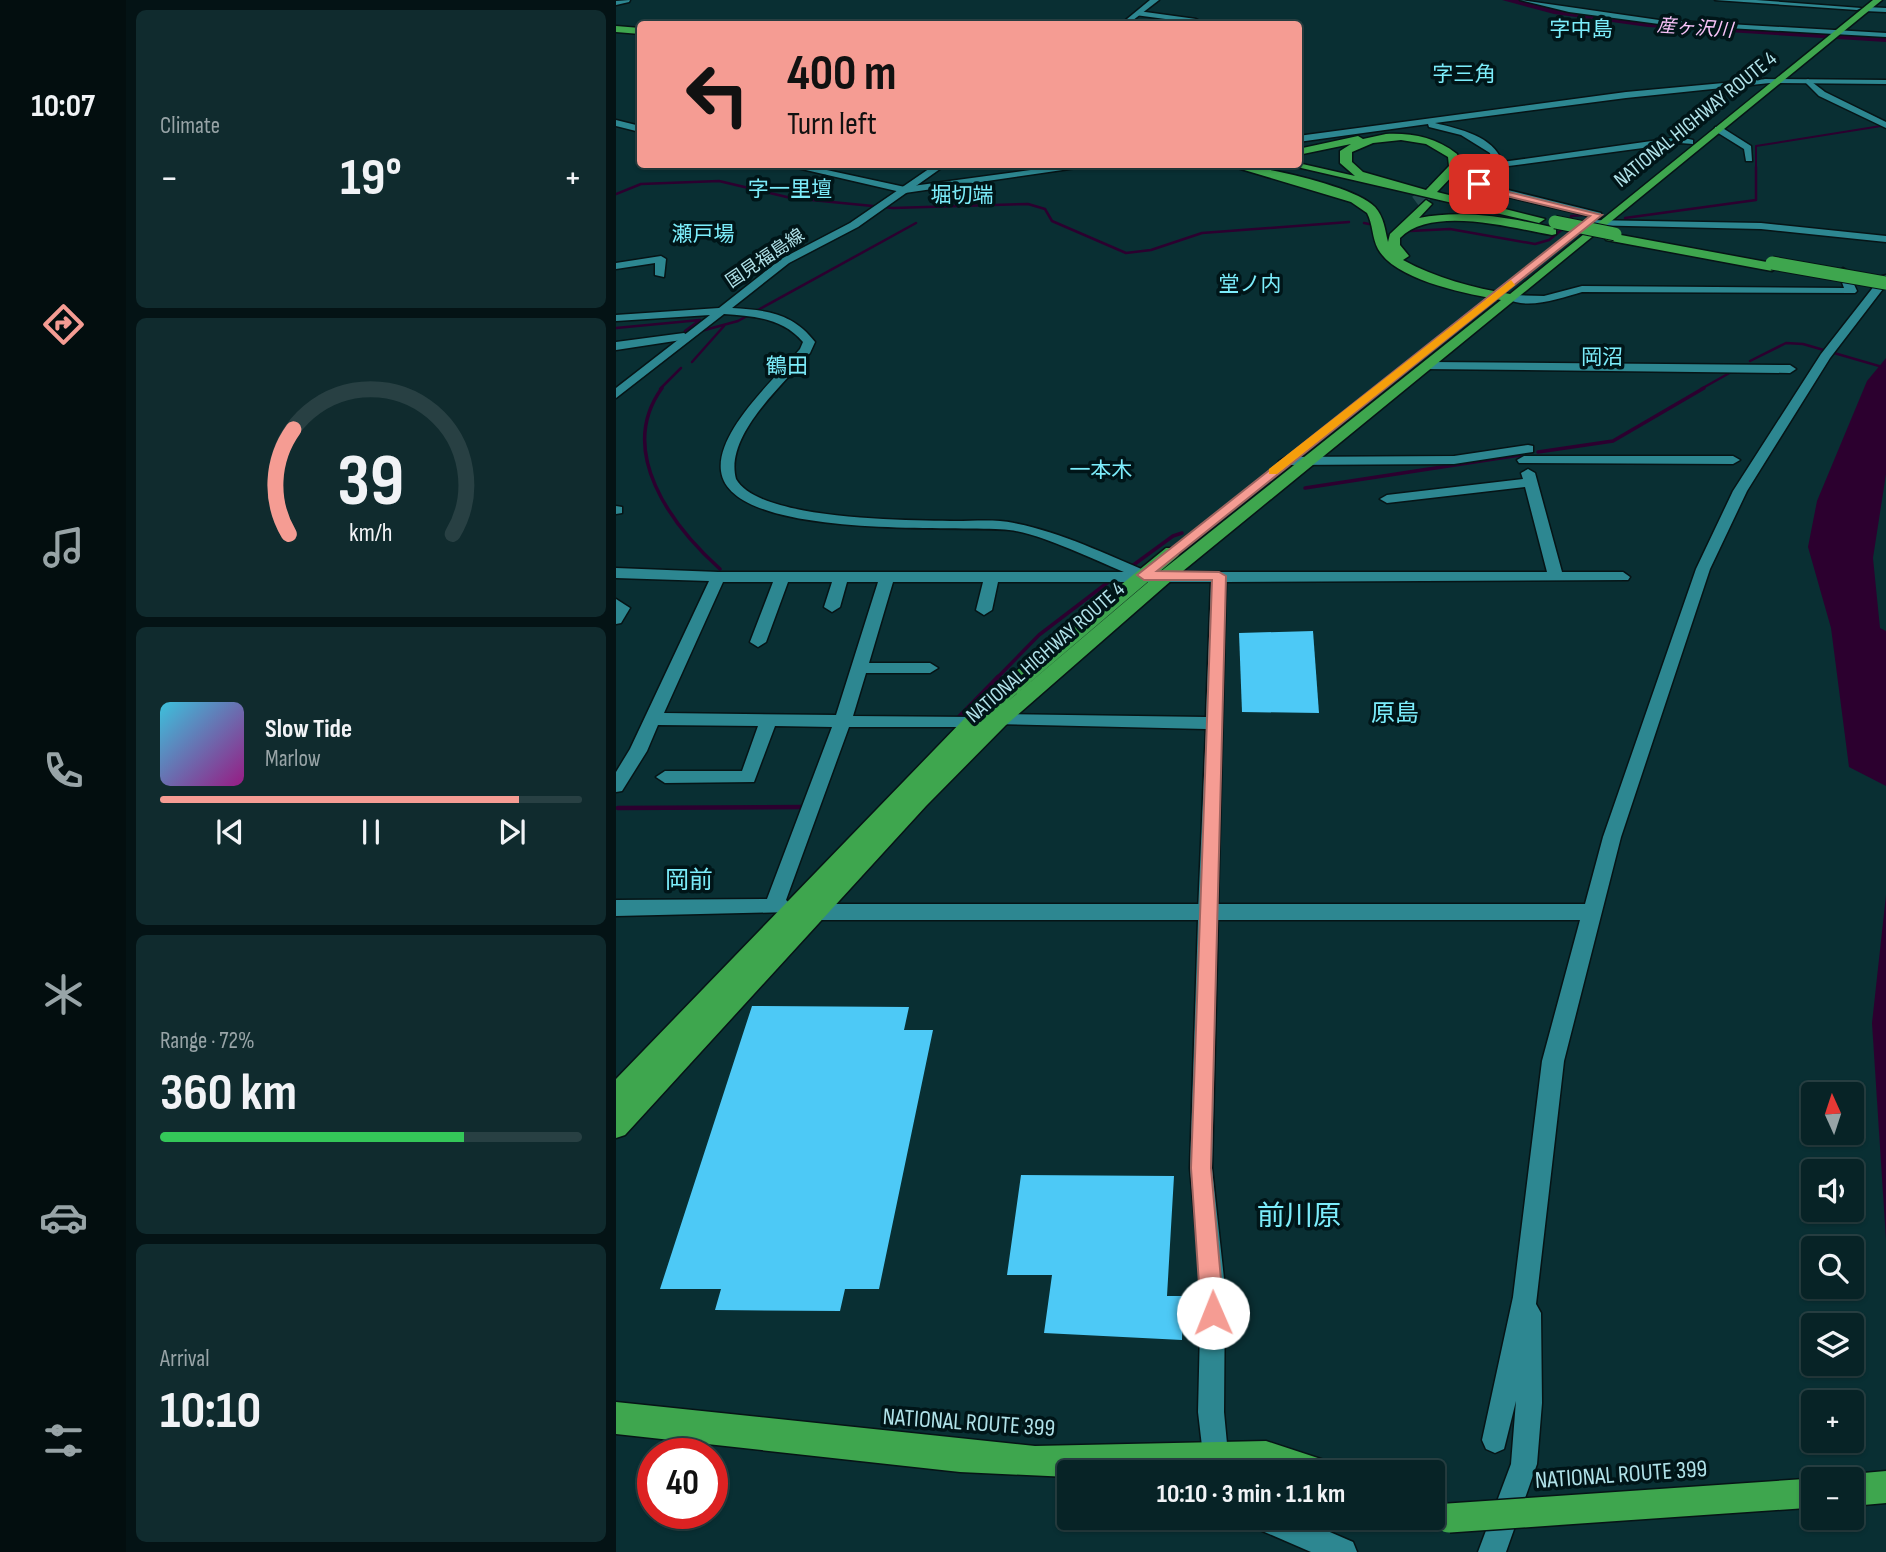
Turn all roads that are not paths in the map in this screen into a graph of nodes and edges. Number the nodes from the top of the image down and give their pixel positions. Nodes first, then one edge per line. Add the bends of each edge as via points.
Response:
1 (626, 0) edge
2 (1148, 0) edge
3 (1155, 0) edge
4 (1524, 0) edge
5 (1719, 0) edge
6 (1878, 0) edge
7 (616, 3) edge
8 (1867, 4) edge
9 (1857, 8) junction
10 (1886, 10) edge
11 (1138, 13) junction
12 (1128, 21) edge
13 (1196, 21) dead end
14 (616, 28) edge
15 (637, 30) edge
16 (1830, 34) junction
17 (1886, 35) edge
18 (1772, 81) junction
19 (1808, 81) junction
20 (1886, 82) edge
21 (616, 122) edge
22 (1421, 122) junction
23 (1886, 125) edge
24 (637, 128) edge
25 (1718, 129) junction
26 (1302, 138) edge
27 (1690, 142) junction
28 (1302, 151) edge
29 (1749, 159) dead end
30 (1498, 165) junction
31 (1302, 167) edge
32 (803, 168) edge
33 (937, 168) edge
34 (1071, 168) edge
35 (1242, 168) edge
36 (1290, 168) edge
37 (905, 190) junction
38 (1539, 219) junction
39 (1553, 226) junction
40 (1603, 229) junction
41 (1396, 233) junction
42 (1886, 239) edge
43 (1382, 240) junction
44 (1772, 265) junction
45 (616, 266) edge
46 (1843, 271) dead end
47 (660, 275) dead end
48 (1886, 283) edge
49 (1503, 295) junction
50 (719, 311) junction
51 (616, 318) edge
52 (684, 337) junction
53 (616, 346) edge
54 (1429, 366) junction
55 (1790, 369) dead end
56 (616, 394) edge
57 (1525, 453) junction
58 (1733, 460) dead end
59 (1286, 461) junction
60 (1309, 461) junction
61 (1530, 482) junction
62 (1387, 499) dead end
63 (617, 575) edge
64 (841, 575) junction
65 (888, 575) junction
66 (1144, 575) junction
67 (783, 576) junction
68 (992, 576) junction
69 (1167, 576) junction
70 (1219, 576) junction
71 (718, 577) junction
72 (1556, 577) junction
73 (1623, 577) dead end
74 (616, 604) edge
75 (832, 607) dead end
76 (984, 610) dead end
77 (616, 620) edge
78 (758, 642) dead end
79 (859, 668) junction
80 (930, 668) dead end
81 (841, 718) junction
82 (654, 719) junction
83 (769, 720) junction
84 (999, 720) junction
85 (972, 723) junction
86 (1216, 723) junction
87 (666, 777) dead end
88 (616, 786) edge
89 (794, 906) junction
90 (775, 907) junction
91 (616, 908) edge
92 (814, 912) junction
93 (1208, 912) junction
94 (1592, 912) junction
95 (616, 1097) edge
96 (616, 1126) edge
97 (1528, 1269) junction
98 (616, 1418) edge
99 (1495, 1440) dead end
100 (1216, 1460) edge
101 (1247, 1460) edge
102 (1276, 1460) edge
103 (1057, 1462) edge
104 (1886, 1488) edge
105 (1864, 1489) edge
106 (1801, 1494) edge
107 (1445, 1517) edge
108 (1293, 1530) edge
109 (1343, 1552) edge
110 (1492, 1552) edge

1 - 7 street
2 - 3 street
3 - 11 street
4 - 16 street via 1643,19
5 - 9 street
6 - 8 highway, NATIONAL HIGHWAY ROUTE 4
8 - 9 highway, NATIONAL HIGHWAY ROUTE 4
8 - 10 street
8 - 16 highway, NATIONAL HIGHWAY ROUTE 4
9 - 16 highway, NATIONAL HIGHWAY ROUTE 4
11 - 12 street
11 - 13 street
14 - 15 highway
16 - 17 street
16 - 18 highway, NATIONAL HIGHWAY ROUTE 4
18 - 19 street
18 - 22 street via 1626,94
18 - 25 highway, NATIONAL HIGHWAY ROUTE 4
18 - 27 highway, NATIONAL HIGHWAY ROUTE 4
19 - 20 street
19 - 23 street via 1822,94
21 - 24 street
22 - 26 street
22 - 30 street via 1477,139 1494,152
25 - 29 street via 1748,148
25 - 40 highway, NATIONAL HIGHWAY ROUTE 4
27 - 30 street
27 - 40 highway, NATIONAL HIGHWAY ROUTE 4
28 - 38 highway via 1378,136 1439,141 1459,152 1464,162 1460,172 1436,191 1455,167 1454,156 1420,140 1363,142 1346,151 1346,163 1371,180
30 - 40 street via 1478,186
31 - 38 highway
32 - 37 street
33 - 37 street, 国見福島線
34 - 37 street
35 - 43 highway via 1362,203 1375,215
36 - 39 highway
37 - 50 street, 国見福島線 via 785,261
38 - 39 highway
39 - 40 highway
39 - 41 highway via 1443,218 1410,224
40 - 42 street via 1761,226
40 - 44 highway
40 - 44 highway
40 - 49 highway, NATIONAL HIGHWAY ROUTE 4
41 - 43 highway via 1421,203
41 - 49 highway via 1394,245 1412,262
43 - 49 highway via 1386,252 1403,265
44 - 48 highway, bridge
45 - 47 street via 661,259
46 - 49 street via 1851,291 1583,289 1544,299
48 - 94 street via 1827,354 1740,491 1703,569 1612,837
49 - 54 highway, NATIONAL HIGHWAY ROUTE 4
49 - 59 highway, NATIONAL HIGHWAY ROUTE 4
50 - 51 street
50 - 52 street, 国見福島線
50 - 66 street via 780,319 800,329 809,342 731,445 727,460 730,480 754,503 811,516 1011,526
52 - 53 street
52 - 56 street, 国見福島線
54 - 55 street
54 - 60 highway, NATIONAL HIGHWAY ROUTE 4
57 - 58 street
57 - 60 street via 1454,460
57 - 61 street
59 - 60 street
59 - 66 highway, NATIONAL HIGHWAY ROUTE 4
60 - 69 highway, NATIONAL HIGHWAY ROUTE 4
61 - 62 street
61 - 72 street
63 - 71 street
64 - 65 street
64 - 67 street
64 - 75 street
65 - 68 street
65 - 79 street
66 - 68 street
66 - 69 street
66 - 85 highway, NATIONAL HIGHWAY ROUTE 4
67 - 71 street
67 - 78 street
68 - 76 street
69 - 70 street
69 - 84 highway, NATIONAL HIGHWAY ROUTE 4
70 - 72 street
70 - 86 street
71 - 82 street
72 - 73 street
74 - 77 street via 622,608
79 - 80 street
79 - 81 street
81 - 83 street
81 - 85 street
81 - 90 street
82 - 83 street
82 - 88 street
83 - 87 street via 748,777
84 - 86 street
84 - 92 highway, NATIONAL HIGHWAY ROUTE 4
85 - 89 highway, NATIONAL HIGHWAY ROUTE 4
86 - 93 street
89 - 90 street
89 - 95 highway, NATIONAL HIGHWAY ROUTE 4
90 - 91 street
92 - 93 street
92 - 96 highway, NATIONAL HIGHWAY ROUTE 4
93 - 94 street
93 - 100 street via 1201,1168 1213,1288 1211,1412
94 - 97 street via 1553,1061
97 - 99 street
97 - 110 street via 1530,1403 1524,1464
98 - 103 highway, NATIONAL ROUTE 399
101 - 102 highway, NATIONAL ROUTE 399
104 - 105 highway
106 - 107 highway, NATIONAL ROUTE 399, bridge
108 - 109 street

